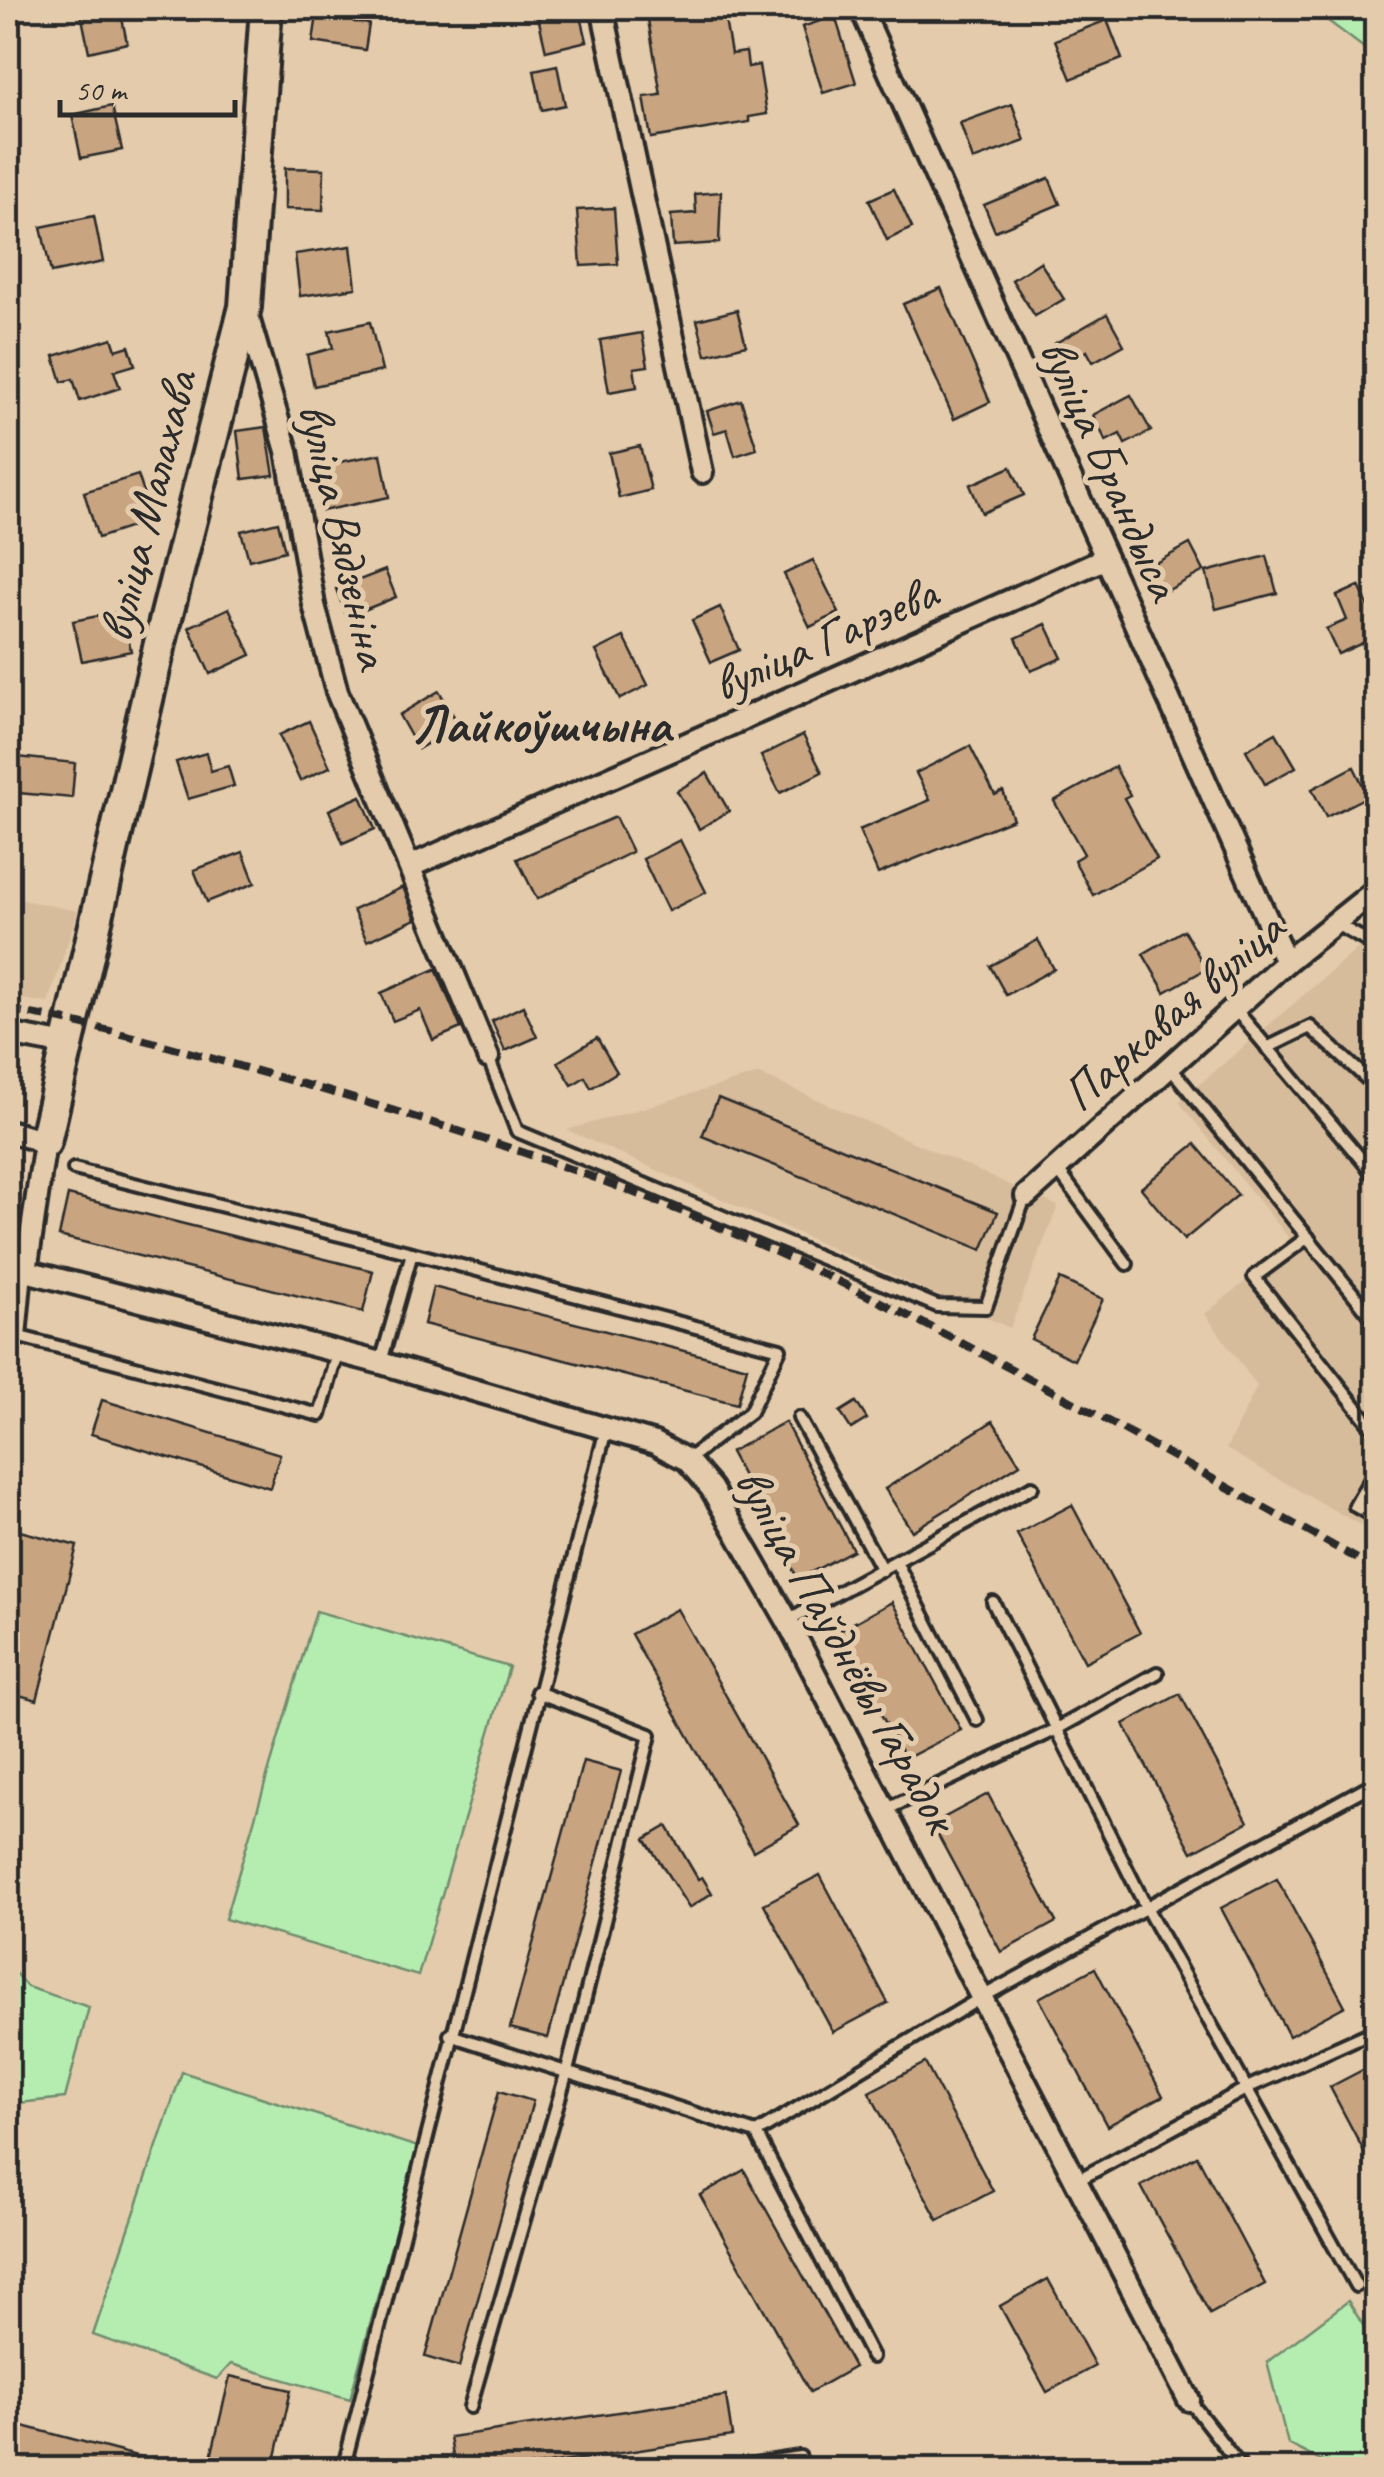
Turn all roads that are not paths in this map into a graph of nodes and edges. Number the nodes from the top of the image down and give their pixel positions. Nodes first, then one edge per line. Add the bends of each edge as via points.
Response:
1 (266, 8) edge
2 (602, 8) edge
3 (861, 8) edge
4 (244, 308) junction
5 (702, 472) dead end
6 (1106, 558) junction
7 (412, 866) junction
8 (1376, 890) edge
9 (1335, 923) junction
10 (1376, 946) edge
11 (1286, 962) junction
12 (1234, 1008) junction
13 (70, 1032) junction
14 (8, 1034) edge
15 (1268, 1048) junction
16 (488, 1057) joint
17 (1170, 1066) junction
18 (1376, 1087) edge
19 (8, 1132) edge
20 (45, 1142) junction
21 (74, 1168) dead end
22 (1057, 1168) junction
23 (1376, 1178) edge
24 (1026, 1196) joint
25 (1308, 1237) junction
26 (412, 1254) junction
27 (1128, 1264) dead end
28 (26, 1271) junction
29 (1376, 1322) edge
30 (337, 1353) junction
31 (381, 1363) junction
32 (799, 1418) dead end
33 (606, 1429) junction
34 (1376, 1432) edge
35 (687, 1460) junction
36 (1376, 1469) edge
37 (1032, 1487) dead end
38 (1376, 1518) edge
39 (896, 1562) junction
40 (882, 1570) junction
41 (993, 1602) dead end
42 (787, 1620) junction
43 (1157, 1674) dead end
44 (537, 1692) junction
45 (977, 1720) dead end
46 (1055, 1730) junction
47 (1376, 1782) edge
48 (884, 1810) junction
49 (1148, 1908) junction
50 (984, 1996) junction
51 (1376, 2030) edge
52 (450, 2035) junction
53 (567, 2071) junction
54 (1250, 2088) junction
55 (756, 2132) junction
56 (1076, 2181) junction
57 (1356, 2286) dead end
58 (872, 2357) dead end
59 (1190, 2400) joint
60 (470, 2407) dead end
61 (800, 2457) dead end
62 (343, 2470) edge
63 (714, 2470) edge
64 (1243, 2470) edge

1 - 4 street, вуліца Малахава
2 - 5 street
3 - 6 street, вуліца Брандыса
4 - 7 street, вуліца Вядзеніна via 287,451 314,606 338,692
4 - 13 street, вуліца Малахава
6 - 7 street, вуліца Гарэева
6 - 11 street, вуліца Брандыса
7 - 16 street, вуліца Вядзеніна
8 - 9 street, Паркавая вуліца
9 - 10 lane
9 - 11 street, Паркавая вуліца
11 - 12 street, Паркавая вуліца
12 - 15 lane
12 - 17 street, Паркавая вуліца
13 - 14 street
13 - 20 street
15 - 18 lane via 1310,1027
15 - 23 lane
16 - 24 lane via 517,1131 938,1306 986,1308
17 - 22 street, Паркавая вуліца
17 - 25 lane
19 - 20 street
20 - 28 street
21 - 26 lane
22 - 24 street, Паркавая вуліца
22 - 27 lane
25 - 29 lane
25 - 34 lane via 1254,1278
26 - 31 lane
26 - 35 lane via 780,1349 750,1412
28 - 30 street, вуліца Паўднёвы Гарадок
28 - 30 lane via 20,1337 320,1416
30 - 31 street, вуліца Паўднёвы Гарадок
31 - 33 street, вуліца Паўднёвы Гарадок
32 - 40 lane
33 - 35 street, вуліца Паўднёвы Гарадок
33 - 44 lane
35 - 42 street, вуліца Паўднёвы Гарадок via 711,1488
36 - 38 lane via 1355,1506
37 - 39 lane
39 - 40 lane
39 - 45 lane
40 - 42 lane
41 - 46 lane
42 - 48 street, вуліца Паўднёвы Гарадок
43 - 46 lane
44 - 52 lane
44 - 53 lane via 650,1735
46 - 48 lane
46 - 49 lane
47 - 49 lane
48 - 50 street, вуліца Паўднёвы Гарадок
49 - 50 lane
49 - 54 lane
50 - 55 lane
50 - 56 street, вуліца Паўднёвы Гарадок
51 - 54 lane
52 - 53 lane
52 - 62 lane
53 - 55 lane
53 - 60 lane
54 - 56 lane
54 - 57 lane
55 - 58 lane
56 - 59 street, вуліца Паўднёвы Гарадок
59 - 64 lane
61 - 63 lane

